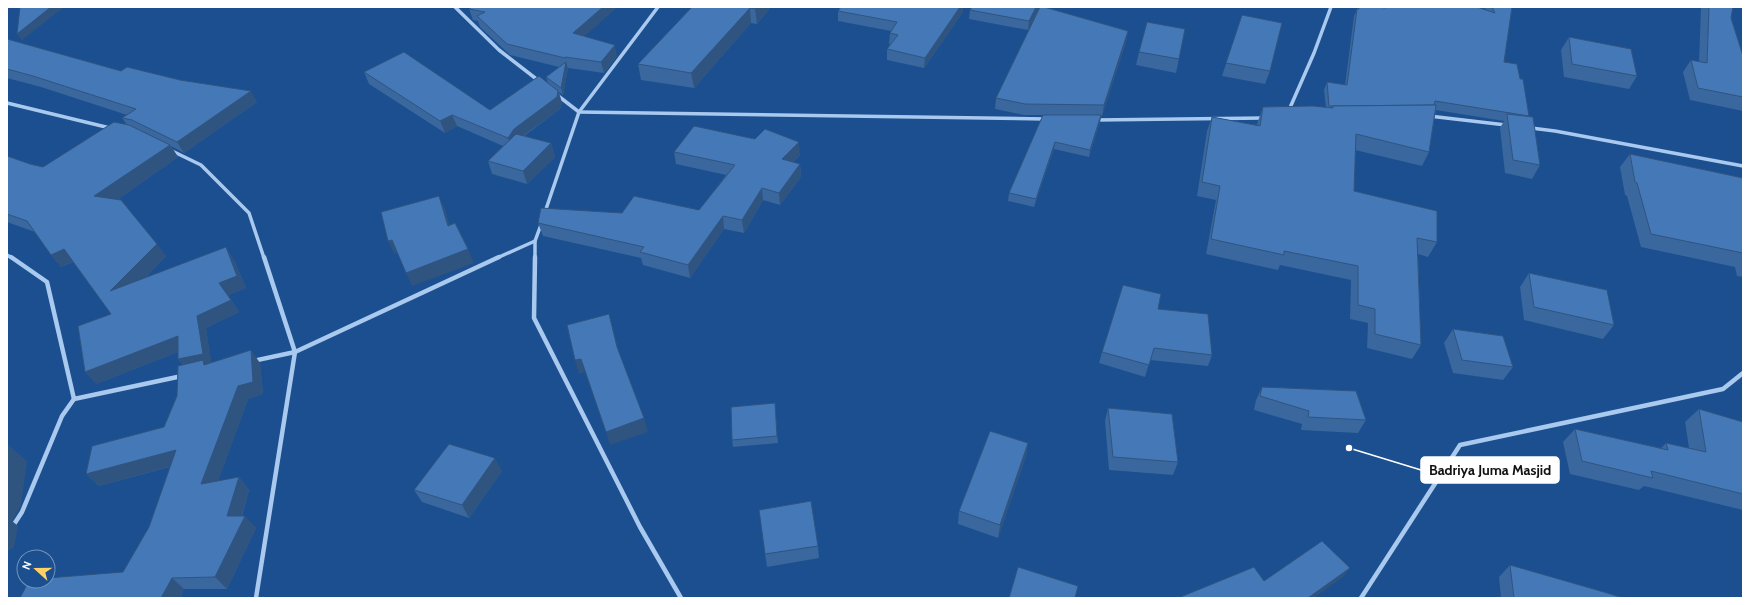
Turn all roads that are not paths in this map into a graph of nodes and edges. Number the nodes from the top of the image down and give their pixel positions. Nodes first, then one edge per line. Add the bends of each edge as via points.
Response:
1 (455, 7) edge
2 (658, 7) edge
3 (1331, 7) edge
4 (542, 83) edge
5 (554, 93) edge
6 (7, 103) edge
7 (578, 112) junction
8 (1422, 116) edge
9 (1286, 117) edge
10 (1270, 118) edge
11 (1050, 119) edge
12 (1090, 120) edge
13 (1508, 125) edge
14 (1524, 127) edge
15 (115, 129) edge
16 (166, 148) edge
17 (1743, 166) edge
18 (535, 242) junction
19 (7, 255) edge
20 (295, 352) junction
21 (249, 362) edge
22 (1743, 373) edge
23 (188, 375) edge
24 (74, 399) junction
25 (7, 534) edge
26 (1363, 597) edge
27 (256, 598) edge
28 (681, 598) edge

1 - 4 street via 499,50
2 - 7 street
3 - 9 street
5 - 7 street
6 - 15 street
7 - 11 street
7 - 18 street
8 - 13 street
10 - 12 street
14 - 17 street
16 - 20 street via 201,165 249,213
18 - 20 street
18 - 28 street via 534,318 640,527
19 - 24 street via 47,282
20 - 21 street
20 - 27 street
22 - 26 street via 1723,389 1460,445
23 - 24 street
24 - 25 street via 62,416 22,512

